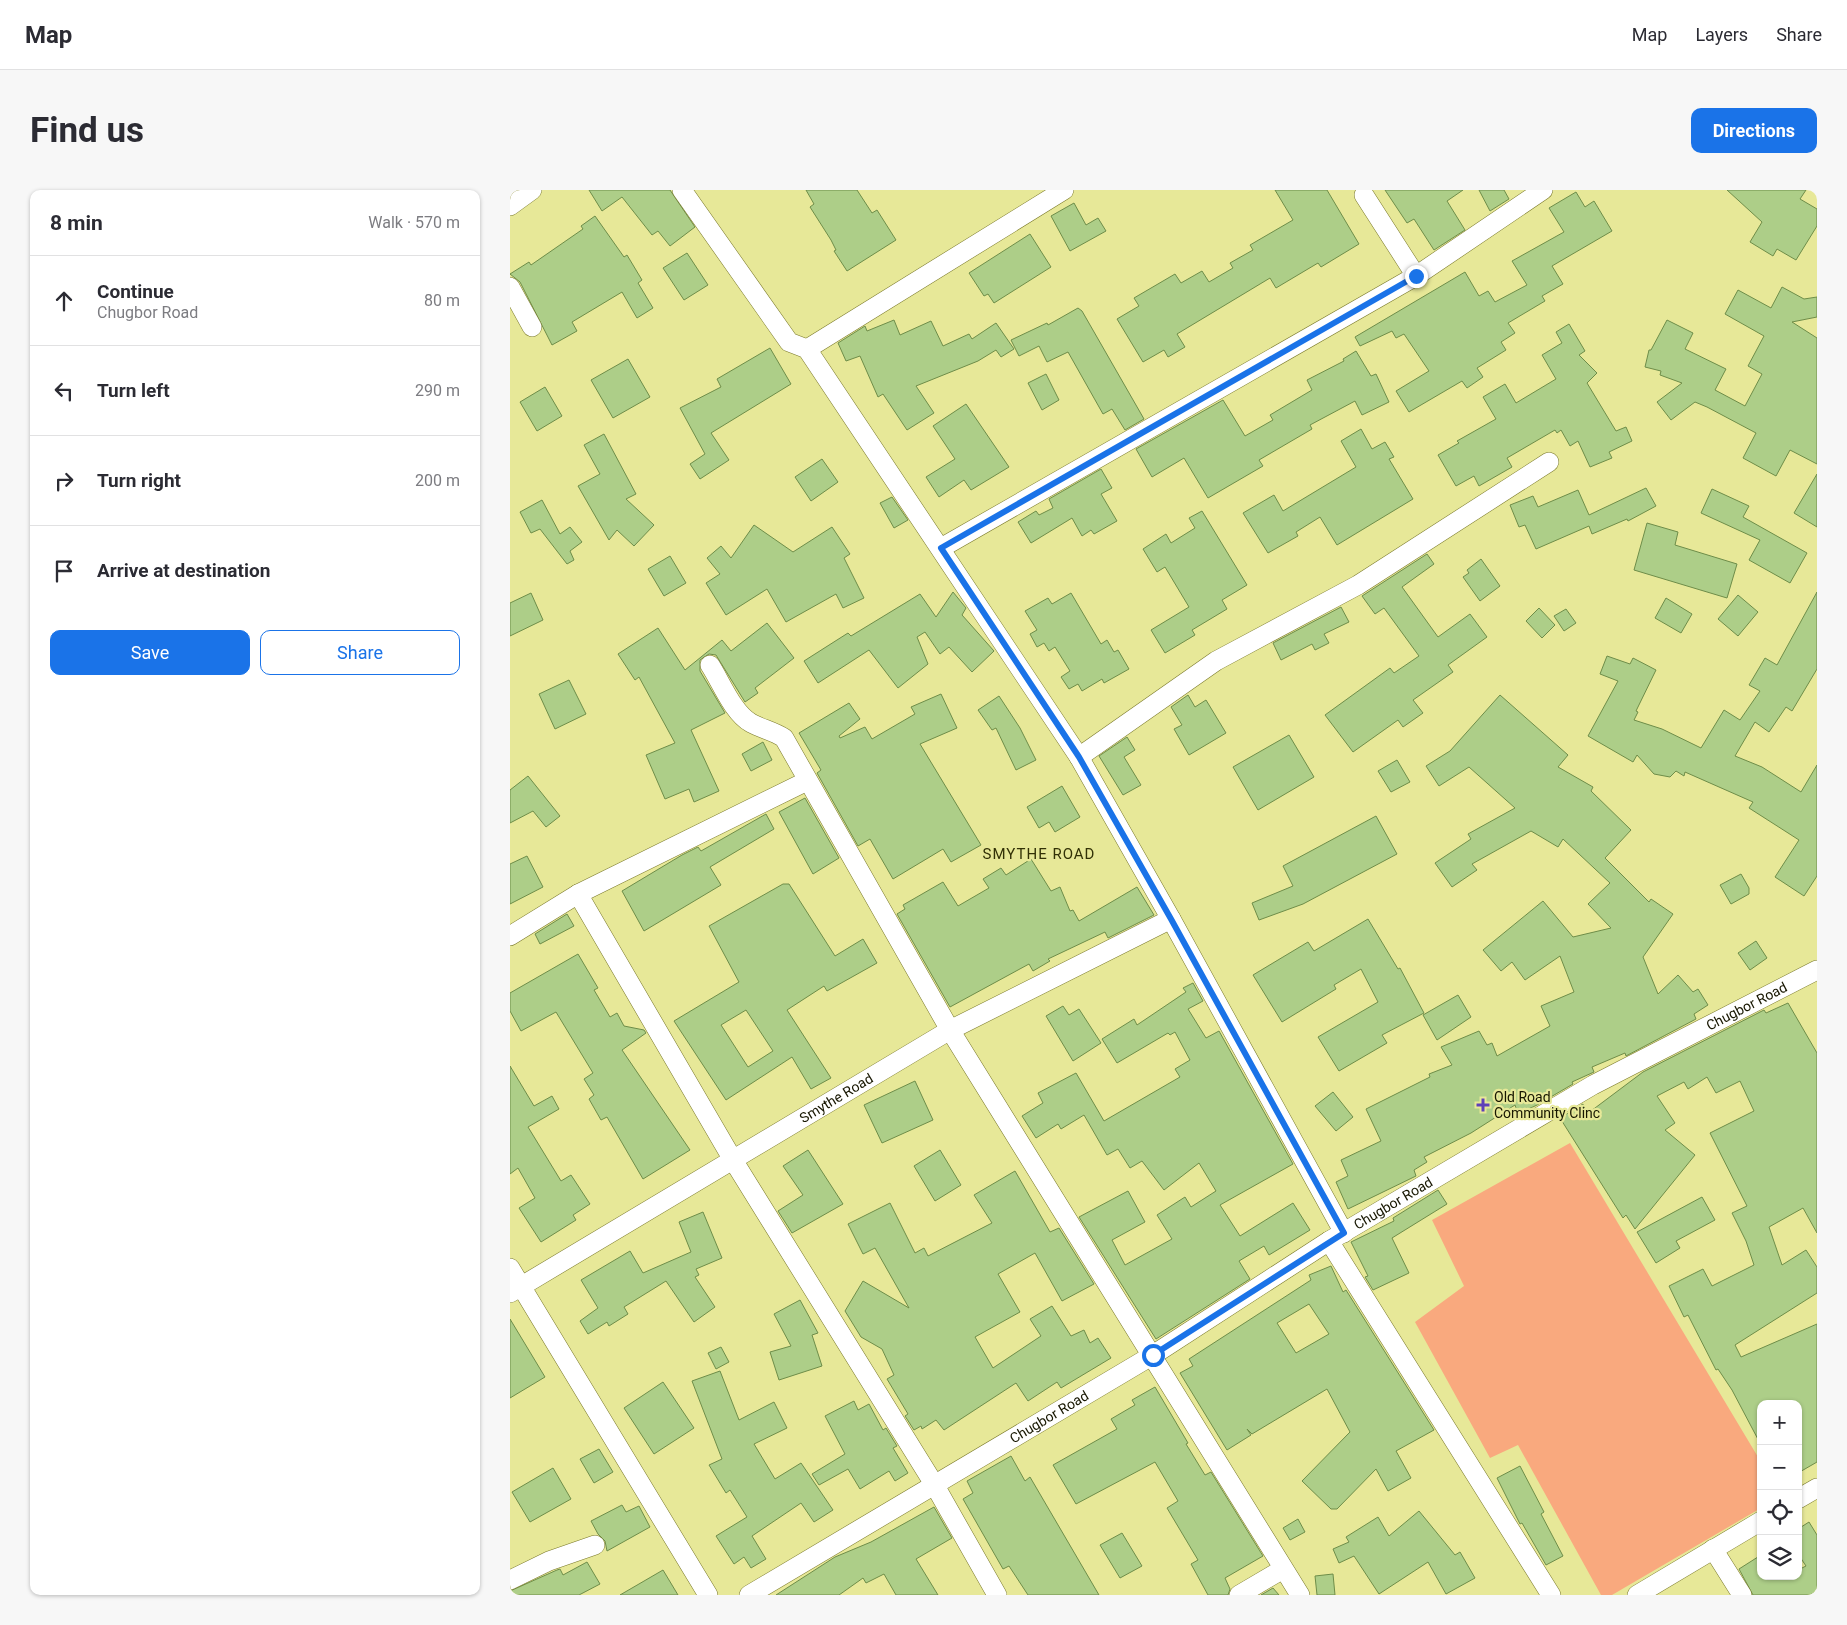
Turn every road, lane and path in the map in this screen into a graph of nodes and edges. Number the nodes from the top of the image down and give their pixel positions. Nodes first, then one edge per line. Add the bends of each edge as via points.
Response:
1 (532, 190) edge
2 (682, 190) edge
3 (1064, 190) edge
4 (1543, 190) edge
5 (1364, 195) dead end
6 (510, 206) edge
7 (1416, 276) junction
8 (510, 287) edge
9 (532, 326) dead end
10 (807, 349) junction
11 (1549, 462) dead end
12 (941, 548) junction
13 (710, 665) dead end
14 (1079, 757) junction
15 (807, 780) junction
16 (578, 894) junction
17 (1171, 919) junction
18 (510, 936) edge
19 (1817, 970) edge
20 (950, 1030) junction
21 (733, 1160) junction
22 (1336, 1237) junction
23 (510, 1268) edge
24 (516, 1289) edge
25 (1153, 1355) junction
26 (934, 1484) junction
27 (1757, 1523) edge
28 (595, 1546) dead end
29 (1713, 1549) junction
30 (1283, 1569) junction
31 (510, 1580) edge
32 (708, 1595) edge
33 (749, 1595) edge
34 (998, 1595) edge
35 (1239, 1595) edge
36 (1300, 1595) edge
37 (1551, 1595) edge
38 (1637, 1595) edge
39 (1742, 1595) edge

1 - 6 street
2 - 10 street via 789,342
3 - 10 street
4 - 7 street
5 - 7 street
7 - 12 street
8 - 9 street
10 - 12 street
11 - 14 street via 1358,585 1216,661
12 - 14 street
13 - 15 street via 737,709 750,723 784,738
14 - 17 street
15 - 16 street
15 - 20 street
16 - 18 street
16 - 21 street
17 - 20 street, Smythe Road
17 - 22 street
19 - 22 street, Chugbor Road via 1593,1085
20 - 21 street, Smythe Road
20 - 25 street
21 - 24 street, Smythe Road
21 - 26 street
22 - 25 street, Chugbor Road
22 - 37 street
23 - 24 street
24 - 32 street
25 - 26 street, Chugbor Road
25 - 30 street
26 - 33 street, Chugbor Road
26 - 34 street
27 - 29 street
28 - 31 street via 549,1561
29 - 38 street
29 - 39 street
30 - 35 street
30 - 36 street

